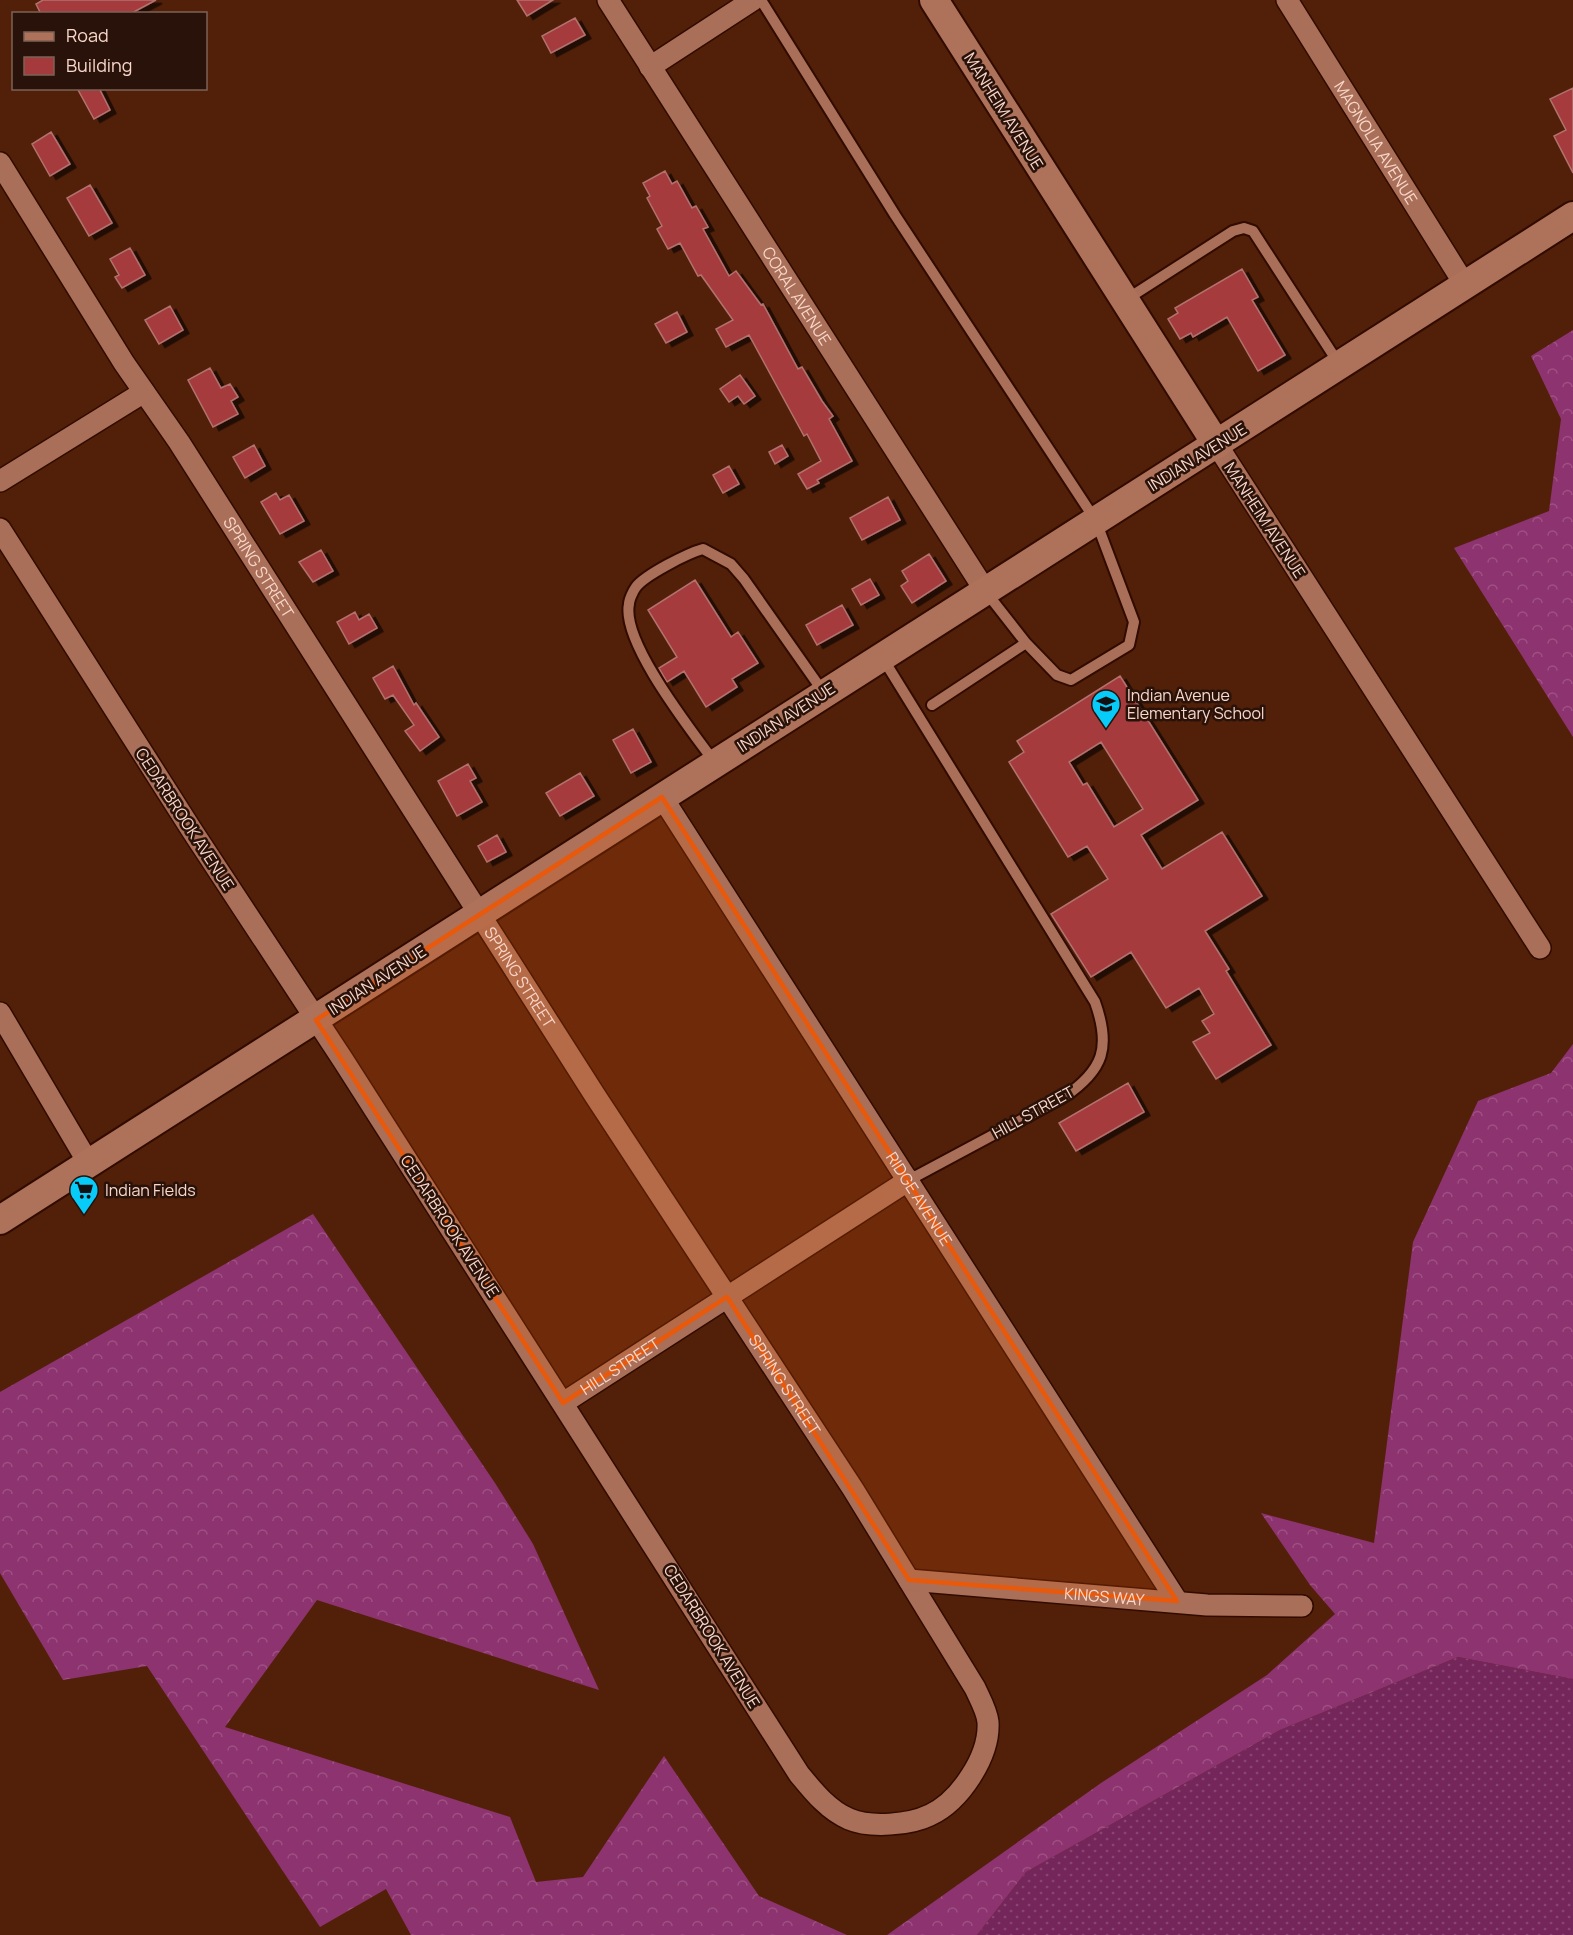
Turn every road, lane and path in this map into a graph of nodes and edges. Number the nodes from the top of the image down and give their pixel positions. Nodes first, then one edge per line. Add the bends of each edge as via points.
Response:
1 (608, 0) edge
2 (753, 0) edge
3 (761, 0) edge
4 (934, 0) edge
5 (1287, 0) edge
6 (650, 67) junction
7 (0, 163) edge
8 (1573, 216) edge
9 (1465, 285) junction
10 (1125, 301) junction
11 (1340, 365) junction
12 (144, 392) junction
13 (1217, 445) junction
14 (0, 481) edge
15 (1096, 520) junction
16 (0, 529) edge
17 (986, 592) junction
18 (1026, 643) junction
19 (882, 657) junction
20 (824, 693) junction
21 (932, 705) dead end
22 (715, 764) junction
23 (662, 797) junction
24 (480, 914) junction
25 (1540, 948) dead end
26 (0, 1013) edge
27 (316, 1020) junction
28 (89, 1164) junction
29 (909, 1180) junction
30 (0, 1220) edge
31 (727, 1297) junction
32 (563, 1403) junction
33 (909, 1580) junction
34 (1177, 1601) junction
35 (1302, 1606) dead end
36 (953, 1797) joint

1 - 6 street, CORAL AVENUE
2 - 6 street
3 - 15 lane
4 - 10 street, MANHEIM AVENUE
5 - 9 street, MAGNOLIA AVENUE
6 - 17 street, CORAL AVENUE
7 - 12 street, SPRING STREET
8 - 9 street, INDIAN AVENUE
9 - 11 street, INDIAN AVENUE
10 - 11 lane via 1233,231 1244,228 1253,231
10 - 13 street, MANHEIM AVENUE
11 - 13 street, INDIAN AVENUE
12 - 14 street
12 - 24 street, SPRING STREET
13 - 15 street, INDIAN AVENUE
13 - 25 street, MANHEIM AVENUE
15 - 17 street, INDIAN AVENUE
15 - 18 lane via 1134,622 1129,645 1071,680 1057,675
16 - 27 street, CEDARBROOK AVENUE
17 - 18 lane
17 - 19 street, INDIAN AVENUE
18 - 21 lane
19 - 20 street, INDIAN AVENUE
19 - 29 lane, HILL STREET via 1095,1002 1104,1041 1101,1058 1081,1085
20 - 22 street, INDIAN AVENUE
20 - 22 lane via 731,564 703,549 662,569 635,588 628,605 629,623 651,670
22 - 23 street, INDIAN AVENUE
23 - 24 street, INDIAN AVENUE
23 - 29 street, RIDGE AVENUE
24 - 27 street, INDIAN AVENUE
24 - 31 street, SPRING STREET
26 - 28 street
27 - 28 street, INDIAN AVENUE
27 - 32 street, CEDARBROOK AVENUE
28 - 30 street, INDIAN AVENUE
29 - 31 street, HILL STREET
29 - 34 street, RIDGE AVENUE
31 - 32 street, HILL STREET
31 - 33 street, SPRING STREET
32 - 36 street, CEDARBROOK AVENUE via 818,1798 850,1820 893,1824 929,1816
33 - 34 street, KINGS WAY
33 - 36 street, SPRING STREET via 975,1688 988,1722 980,1762
34 - 35 street, KINGS WAY

